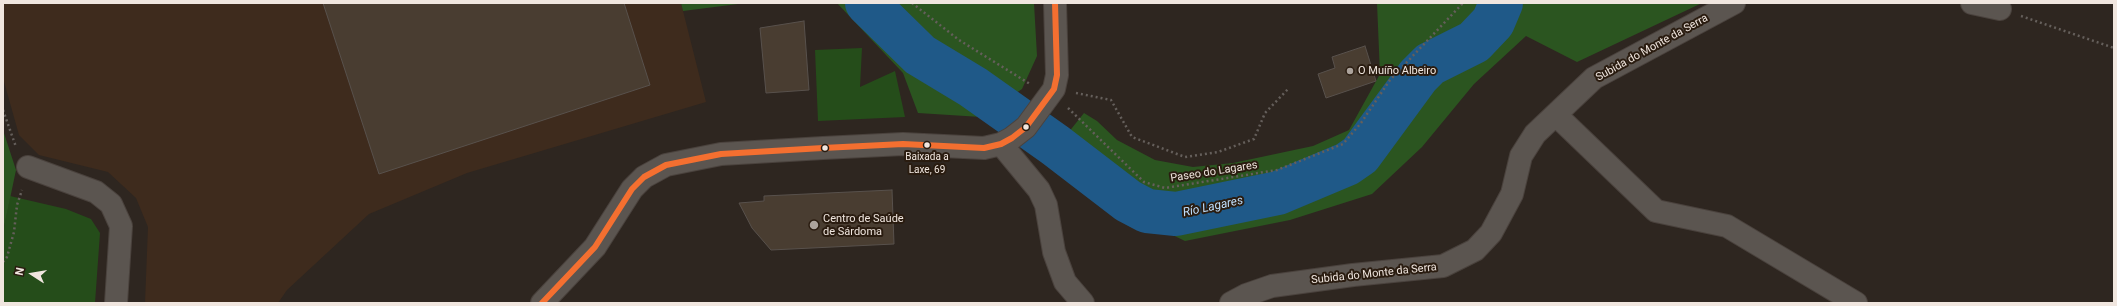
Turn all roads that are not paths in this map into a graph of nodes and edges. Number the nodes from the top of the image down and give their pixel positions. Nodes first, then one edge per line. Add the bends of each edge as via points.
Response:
1 (1055, 3) edge
2 (1734, 3) edge
3 (1972, 3) edge
4 (2000, 9) road end
5 (1556, 115) junction
6 (1007, 141) junction
7 (28, 167) road end
8 (116, 303) edge
9 (542, 303) edge
10 (1083, 303) edge
11 (1231, 303) edge
12 (1856, 303) edge

1 - 6 street via 1057,75 1050,96 1026,128
2 - 5 street, Subida do Monte da Serra via 1594,78
3 - 4 street
5 - 11 street, Subida do Monte da Serra via 1535,134 1521,156 1512,194 1491,233 1475,250 1444,266 1272,286
5 - 12 street via 1656,211 1727,226
6 - 9 street via 984,148 903,144 721,154 666,165 644,177 632,189 595,247
6 - 10 street via 1039,190 1046,205 1054,252 1065,282
7 - 8 street via 96,192 111,204 121,226

